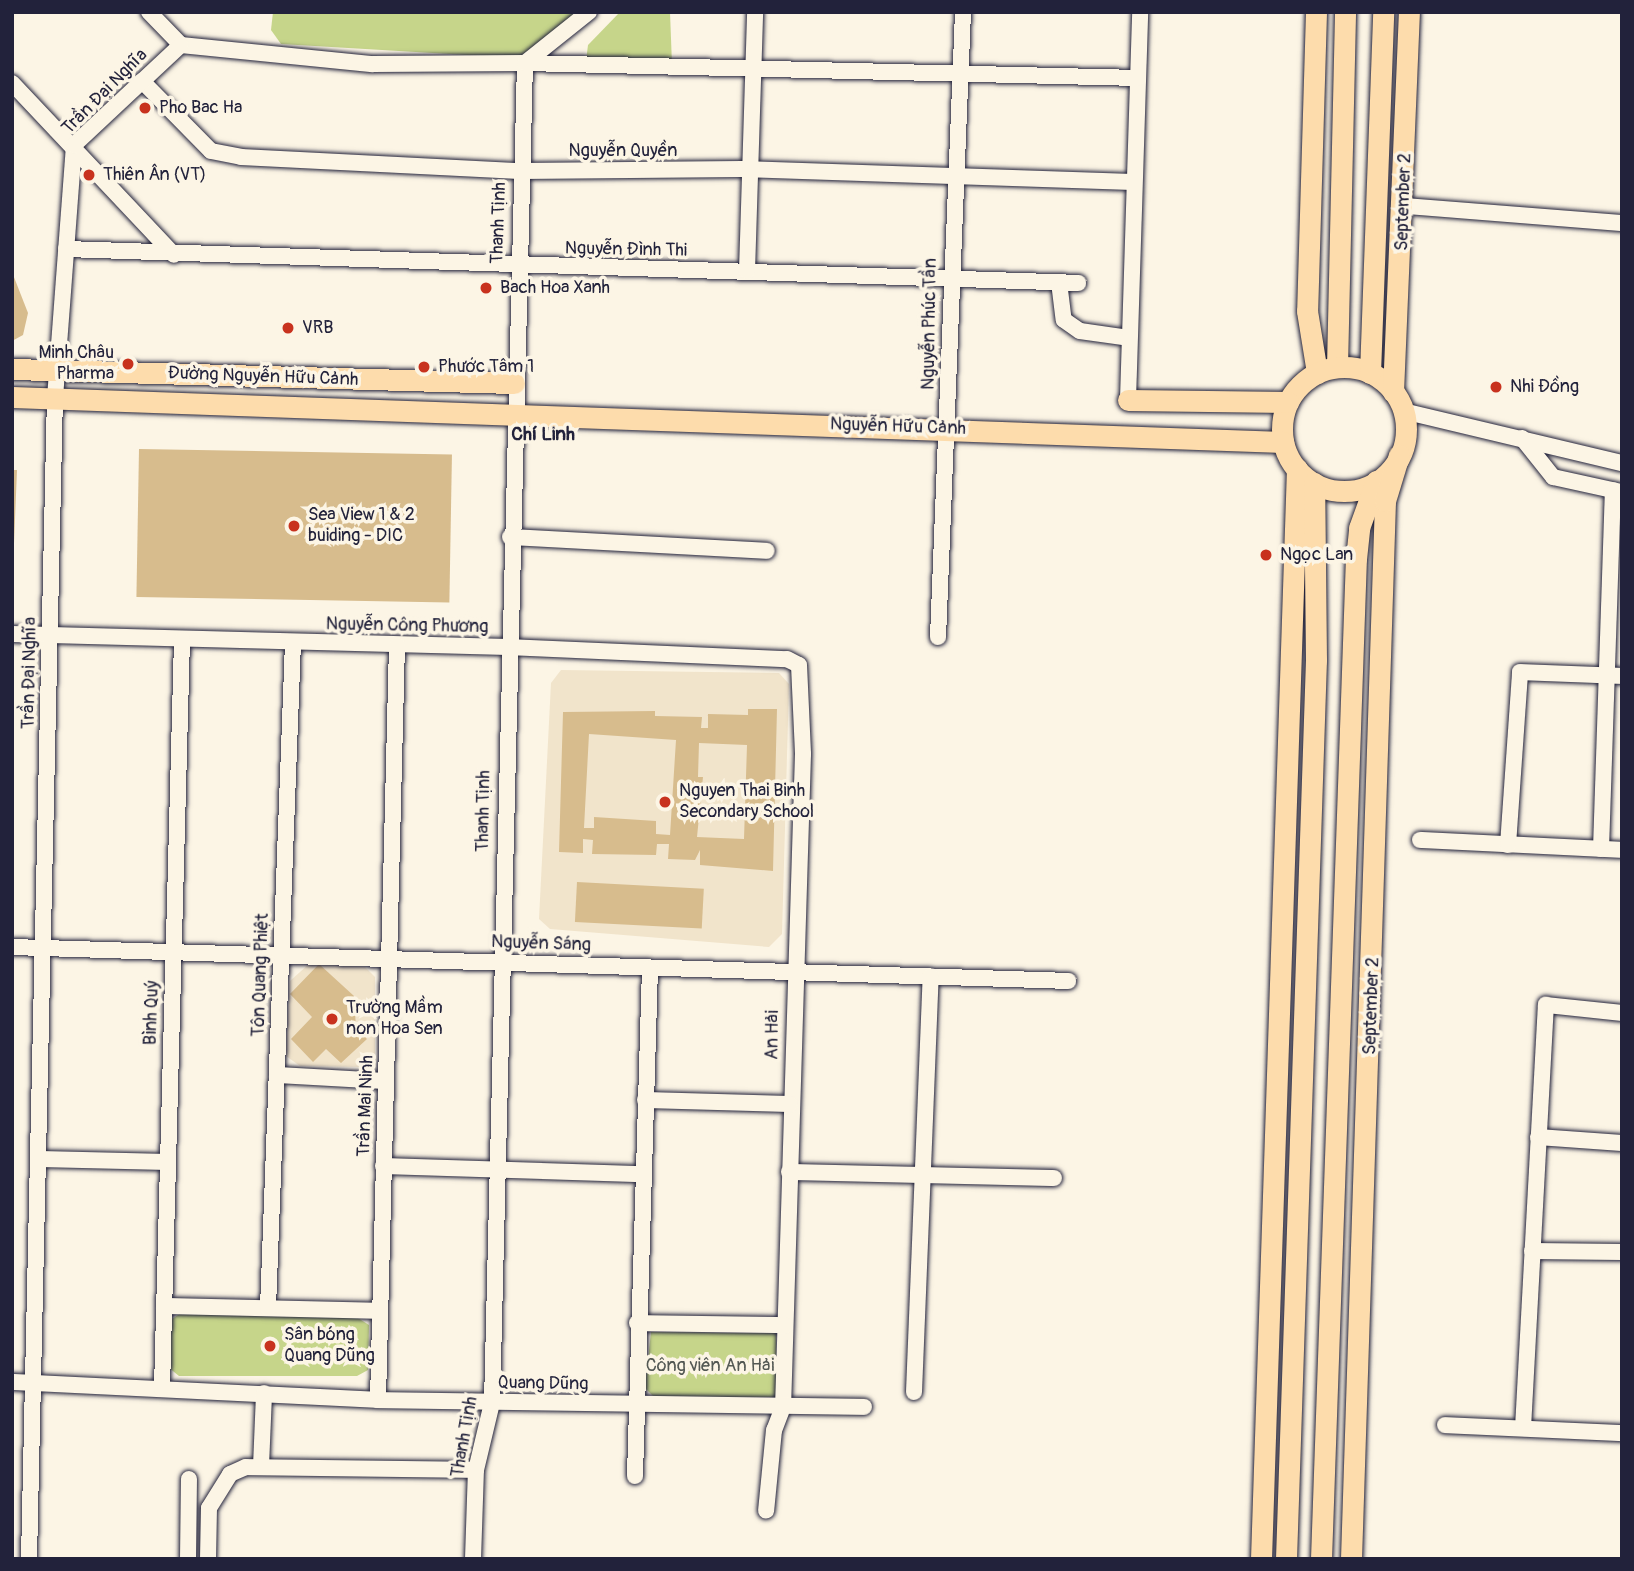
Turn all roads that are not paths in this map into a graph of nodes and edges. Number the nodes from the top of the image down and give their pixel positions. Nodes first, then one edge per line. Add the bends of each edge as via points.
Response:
1 (149, 12) edge
2 (589, 12) edge
3 (755, 12) edge
4 (963, 12) edge
5 (1140, 12) edge
6 (1316, 12) edge
7 (1345, 12) edge
8 (1383, 12) edge
9 (1409, 12) edge
10 (181, 45) junction
11 (525, 63) junction
12 (755, 67) junction
13 (961, 72) junction
14 (1138, 78) junction
15 (142, 81) junction
16 (12, 83) edge
17 (74, 145) junction
18 (749, 169) junction
19 (520, 171) junction
20 (958, 180) junction
21 (1133, 182) junction
22 (1406, 206) junction
23 (1622, 223) edge
24 (66, 249) junction
25 (174, 255) junction
26 (517, 268) junction
27 (747, 271) junction
28 (948, 277) junction
29 (1059, 282) junction
30 (1078, 283) dead end
31 (1129, 338) junction
32 (12, 369) edge
33 (57, 370) junction
34 (1327, 370) junction
35 (1370, 373) junction
36 (514, 383) junction
37 (12, 397) edge
38 (55, 398) junction
39 (1128, 400) joint
40 (1288, 402) junction
41 (1398, 402) junction
42 (513, 412) junction
43 (946, 429) junction
44 (1522, 438) junction
45 (1283, 442) junction
46 (1399, 455) junction
47 (1622, 463) edge
48 (1297, 469) junction
49 (1376, 481) junction
50 (1314, 483) junction
51 (1617, 491) edge
52 (510, 537) junction
53 (767, 551) dead end
54 (12, 635) edge
55 (50, 635) junction
56 (939, 637) dead end
57 (182, 640) junction
58 (293, 643) junction
59 (397, 645) junction
60 (508, 647) junction
61 (799, 665) joint
62 (1615, 676) edge
63 (1420, 840) dead end
64 (1508, 845) junction
65 (1601, 849) junction
66 (1622, 850) edge
67 (12, 947) edge
68 (45, 947) junction
69 (173, 953) junction
70 (281, 956) junction
71 (389, 959) junction
72 (500, 961) junction
73 (650, 968) junction
74 (794, 972) junction
75 (931, 976) junction
76 (1068, 981) dead end
77 (1276, 986) junction
78 (1307, 986) junction
79 (1342, 986) junction
80 (1373, 988) junction
81 (1622, 1013) edge
82 (277, 1076) junction
83 (386, 1081) junction
84 (645, 1100) junction
85 (790, 1104) junction
86 (1538, 1137) junction
87 (1622, 1143) edge
88 (40, 1159) junction
89 (168, 1162) junction
90 (383, 1166) junction
91 (495, 1167) junction
92 (789, 1172) junction
93 (643, 1174) junction
94 (923, 1174) junction
95 (1054, 1178) dead end
96 (1532, 1251) junction
97 (1622, 1252) edge
98 (164, 1306) junction
99 (268, 1308) junction
100 (379, 1311) junction
101 (638, 1323) junction
102 (785, 1325) junction
103 (12, 1382) edge
104 (35, 1382) junction
105 (162, 1388) junction
106 (914, 1392) dead end
107 (264, 1394) junction
108 (378, 1400) junction
109 (492, 1403) junction
110 (635, 1404) junction
111 (783, 1407) junction
112 (864, 1407) dead end
113 (1327, 1419) junction
114 (1356, 1419) junction
115 (1264, 1421) junction
116 (1291, 1421) junction
117 (1445, 1425) dead end
118 (1523, 1428) junction
119 (1622, 1433) edge
120 (261, 1466) junction
121 (476, 1470) junction
122 (635, 1476) dead end
123 (189, 1479) dead end
124 (766, 1511) dead end
125 (29, 1559) edge
126 (188, 1559) edge
127 (208, 1559) edge
128 (473, 1559) edge
129 (1261, 1559) edge
130 (1286, 1559) edge
131 (1321, 1559) edge
132 (1351, 1559) edge

1 - 10 street
2 - 11 street
3 - 12 street
4 - 13 street, Nguyễn Phúc Tần
5 - 14 street
6 - 34 main road via 1307,311
7 - 34 main road
8 - 35 main road, September 2
9 - 22 main road, September 2
10 - 11 street via 373,64
10 - 15 street, Trần Đại Nghĩa
11 - 12 street
11 - 19 street, Thanh Tịnh
12 - 13 street
12 - 18 street
13 - 14 street
13 - 20 street, Nguyễn Phúc Tần
14 - 21 street
15 - 17 street, Trần Đại Nghĩa
15 - 19 street, Nguyễn Quyền via 211,151
16 - 17 street
17 - 24 street, Trần Đại Nghĩa
17 - 25 street
18 - 19 street, Nguyễn Quyền
18 - 20 street, Nguyễn Quyền
18 - 27 street
19 - 26 street, Thanh Tịnh
20 - 21 street, Nguyễn Quyền
20 - 28 street, Nguyễn Phúc Tần
21 - 31 street
22 - 23 street
22 - 41 main road, September 2
24 - 25 street, Nguyễn Đình Thi
24 - 33 street, Trần Đại Nghĩa
25 - 26 street, Nguyễn Đình Thi
26 - 27 street, Nguyễn Đình Thi
26 - 36 street, Thanh Tịnh
27 - 28 street, Nguyễn Đình Thi
28 - 29 street, Nguyễn Đình Thi
28 - 43 street, Nguyễn Phúc Tần
29 - 30 street, Nguyễn Đình Thi
29 - 31 street via 1064,320 1080,331
31 - 39 street
32 - 33 main road, Đường Nguyễn Hữu Cảnh
33 - 36 main road, Đường Nguyễn Hữu Cảnh
33 - 38 street, Trần Đại Nghĩa
34 - 35 main road
34 - 40 main road
35 - 41 main road
36 - 42 street, Thanh Tịnh
37 - 38 main road, Đường Nguyễn Hữu Cảnh
38 - 42 main road, Đường Nguyễn Hữu Cảnh
38 - 55 street, Trần Đại Nghĩa
39 - 40 main road
40 - 45 main road
41 - 44 street
41 - 46 main road
42 - 43 main road, Nguyễn Hữu Cảnh
42 - 52 street, Thanh Tịnh
43 - 45 main road, Nguyễn Hữu Cảnh
43 - 56 street, Nguyễn Phúc Tần
44 - 47 street
44 - 51 street via 1553,477
45 - 48 main road
46 - 49 main road
46 - 80 main road, September 2 via 1385,501
48 - 50 main road
48 - 77 main road
49 - 50 main road via 1345,490
49 - 79 main road, September 2 via 1359,528 1356,559
50 - 78 main road via 1316,660
51 - 62 street
52 - 53 street
52 - 60 street, Thanh Tịnh
54 - 55 street, Nguyễn Công Phương
55 - 57 street, Nguyễn Công Phương
55 - 68 street, Trần Đại Nghĩa
57 - 58 street, Nguyễn Công Phương
57 - 69 street, Bình Quý
58 - 59 street, Nguyễn Công Phương
58 - 70 street, Tôn Quang Phiệt
59 - 60 street, Nguyễn Công Phương
59 - 71 street, Trần Mai Ninh
60 - 61 street, Nguyễn Công Phương via 787,659
60 - 72 street, Thanh Tịnh
61 - 74 street, An Hải via 803,754
62 - 64 street via 1520,672
62 - 65 street
63 - 64 street
64 - 65 street
65 - 66 street
67 - 68 street, Nguyễn Sáng
68 - 69 street, Nguyễn Sáng
68 - 88 street, Trần Đại Nghĩa
69 - 70 street, Nguyễn Sáng
69 - 89 street, Bình Quý
70 - 71 street, Nguyễn Sáng
70 - 82 street, Tôn Quang Phiệt
71 - 72 street, Nguyễn Sáng
71 - 83 street, Trần Mai Ninh
72 - 73 street, Nguyễn Sáng
72 - 91 street, Thanh Tịnh
73 - 74 street, Nguyễn Sáng
73 - 84 street
74 - 75 street, Nguyễn Sáng
74 - 85 street, An Hải
75 - 76 street, Nguyễn Sáng
75 - 94 street
77 - 78 main road
77 - 115 main road
78 - 116 main road
79 - 80 main road
79 - 113 main road, September 2
80 - 114 main road, September 2
81 - 86 street via 1546,1005
82 - 83 street
82 - 99 street, Tôn Quang Phiệt
83 - 90 street, Trần Mai Ninh
84 - 85 street
84 - 93 street
85 - 92 street, An Hải
86 - 87 street
86 - 96 street
88 - 89 street
88 - 104 street, Trần Đại Nghĩa
89 - 98 street, Bình Quý
90 - 91 street
90 - 100 street, Trần Mai Ninh
91 - 93 street
91 - 109 street, Thanh Tịnh
92 - 94 street
92 - 102 street, An Hải
93 - 101 street
94 - 95 street
94 - 106 street
96 - 97 street
96 - 118 street
98 - 99 street
98 - 105 street, Bình Quý
99 - 100 street
100 - 108 street, Trần Mai Ninh
101 - 102 street
101 - 110 street
102 - 111 street, An Hải
103 - 104 street, Quang Dũng
104 - 105 street, Quang Dũng
104 - 125 street, Trần Đại Nghĩa
105 - 107 street, Quang Dũng
107 - 108 street, Quang Dũng
107 - 120 street
108 - 109 street, Quang Dũng
109 - 110 street, Quang Dũng
109 - 121 street, Thanh Tịnh
110 - 111 street, Quang Dũng
110 - 122 street
111 - 112 street, Quang Dũng
111 - 124 street, An Hải via 774,1430
113 - 114 main road
113 - 131 main road, September 2
114 - 132 main road, September 2
115 - 116 main road
115 - 129 main road
116 - 130 main road
117 - 118 street
118 - 119 street
120 - 121 street
120 - 127 street via 230,1474 217,1489 209,1508
121 - 128 street, Thanh Tịnh
123 - 126 street

